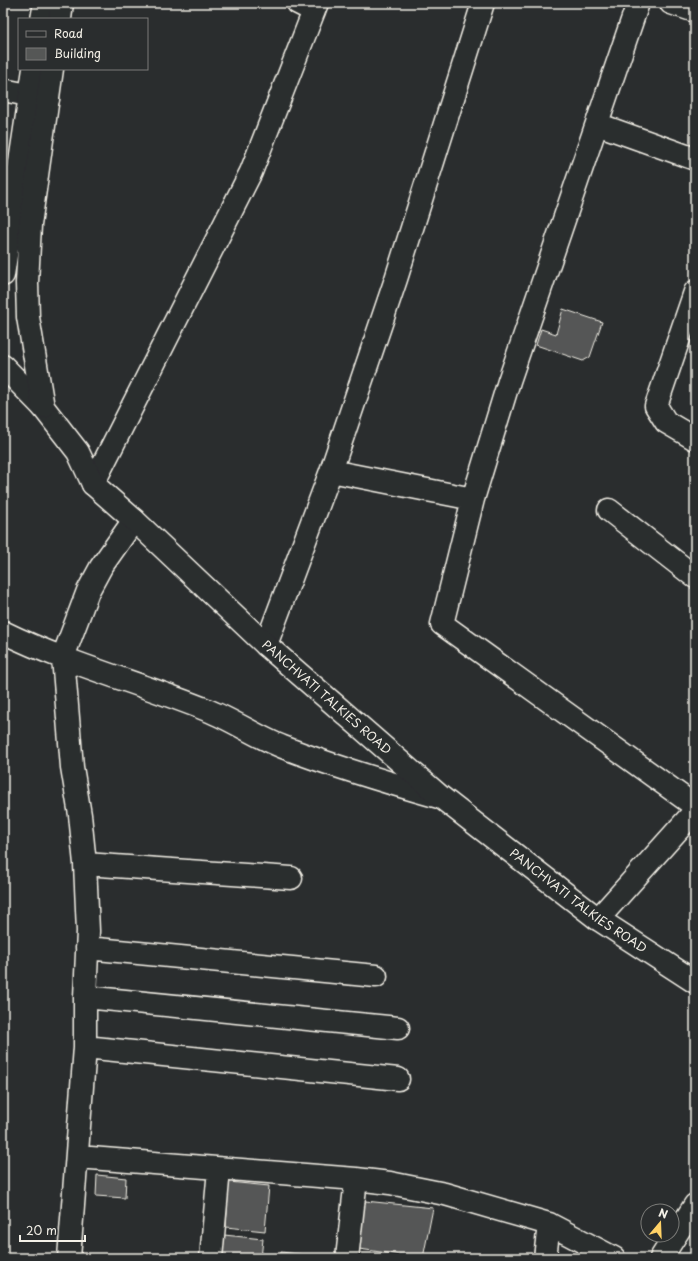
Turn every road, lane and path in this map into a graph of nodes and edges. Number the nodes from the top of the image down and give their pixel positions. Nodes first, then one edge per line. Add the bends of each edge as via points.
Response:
1 (45, 3) edge
2 (62, 3) edge
3 (483, 3) edge
4 (638, 3) edge
5 (671, 3) edge
6 (310, 6) edge
7 (695, 11) edge
8 (42, 18) edge
9 (60, 18) edge
10 (34, 70) edge
11 (52, 70) edge
12 (3, 90) edge
13 (39, 97) junction
14 (597, 124) junction
15 (695, 159) edge
16 (6, 249) edge
17 (3, 275) edge
18 (695, 292) edge
19 (3, 366) edge
20 (43, 407) junction
21 (695, 439) edge
22 (331, 471) junction
23 (94, 484) junction
24 (473, 500) junction
25 (609, 510) dead end
26 (134, 520) junction
27 (695, 577) edge
28 (3, 632) edge
29 (266, 645) junction
30 (63, 657) junction
31 (442, 798) junction
32 (695, 806) edge
33 (695, 811) edge
34 (85, 864) junction
35 (292, 878) dead end
36 (598, 919) junction
37 (87, 948) junction
38 (376, 976) dead end
39 (695, 982) edge
40 (85, 997) junction
41 (398, 1028) dead end
42 (85, 1047) junction
43 (398, 1080) dead end
44 (78, 1157) junction
45 (219, 1169) junction
46 (356, 1179) junction
47 (695, 1205) edge
48 (549, 1224) junction
49 (70, 1258) edge
50 (211, 1258) edge
51 (348, 1258) edge
52 (545, 1258) edge
53 (614, 1258) edge
54 (661, 1258) edge

1 - 8 street
2 - 9 street
3 - 22 street via 396,279
4 - 14 street
5 - 7 street
6 - 23 street via 251,172
10 - 13 street
11 - 13 street
12 - 13 street
13 - 16 street
13 - 20 street via 27,283 28,317
14 - 15 street
14 - 24 street via 509,381
16 - 17 street
18 - 21 street via 656,406 666,422
19 - 20 street, PANCHVATI TALKIES ROAD
20 - 23 street, PANCHVATI TALKIES ROAD via 78,452
22 - 24 street
22 - 29 street
23 - 26 street, PANCHVATI TALKIES ROAD
24 - 32 street via 442,624
25 - 27 street
26 - 29 street, PANCHVATI TALKIES ROAD
26 - 30 street via 88,591
28 - 30 street
29 - 31 street, PANCHVATI TALKIES ROAD
30 - 31 street via 208,710 282,747
30 - 34 street via 72,767
31 - 36 street, PANCHVATI TALKIES ROAD
33 - 36 street
34 - 35 street
34 - 37 street
36 - 39 street, PANCHVATI TALKIES ROAD
37 - 38 street
37 - 40 street
40 - 41 street
40 - 42 street
42 - 43 street
42 - 44 street
44 - 45 street
44 - 49 street
45 - 46 street
45 - 50 street
46 - 48 street via 445,1194
46 - 51 street
47 - 54 street
48 - 52 street
48 - 53 street

